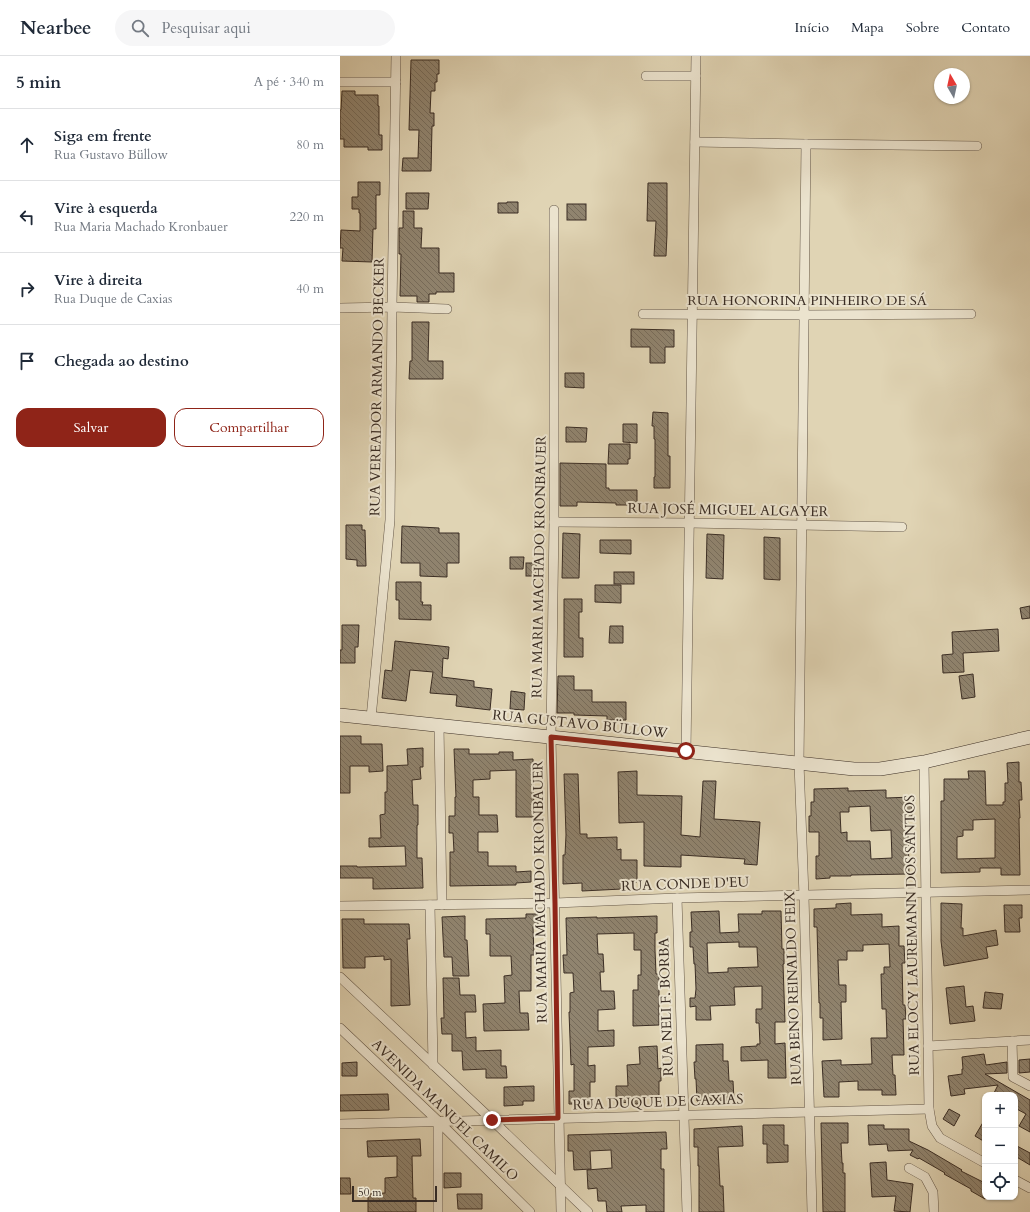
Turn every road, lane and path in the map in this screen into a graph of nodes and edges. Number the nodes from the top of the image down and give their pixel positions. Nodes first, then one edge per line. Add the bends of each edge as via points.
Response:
1 (396, 56) edge
2 (696, 56) edge
3 (646, 76) dead end
4 (696, 76) junction
5 (340, 82) edge
6 (396, 82) junction
7 (695, 142) junction
8 (806, 144) junction
9 (977, 146) dead end
10 (554, 210) dead end
11 (392, 307) junction
12 (340, 308) edge
13 (447, 309) dead end
14 (643, 314) dead end
15 (692, 314) junction
16 (971, 314) dead end
17 (804, 315) junction
18 (554, 522) junction
19 (690, 523) junction
20 (802, 526) junction
21 (902, 527) dead end
22 (340, 715) edge
23 (371, 718) junction
24 (439, 725) junction
25 (551, 737) junction
26 (1030, 737) edge
27 (686, 751) junction
28 (924, 762) junction
29 (799, 763) junction
30 (1030, 890) edge
31 (926, 893) junction
32 (804, 896) junction
33 (677, 898) junction
34 (555, 903) junction
35 (430, 905) junction
36 (442, 905) junction
37 (340, 906) edge
38 (340, 977) edge
39 (340, 1028) edge
40 (1030, 1040) edge
41 (1012, 1041) junction
42 (928, 1046) junction
43 (433, 1065) junction
44 (1030, 1086) edge
45 (929, 1109) junction
46 (810, 1112) junction
47 (684, 1114) junction
48 (558, 1118) junction
49 (492, 1120) junction
50 (438, 1121) junction
51 (340, 1124) edge
52 (982, 1161) edge
53 (909, 1168) dead end
54 (1018, 1182) edge
55 (561, 1186) junction
56 (1030, 1188) edge
57 (438, 1212) edge
58 (530, 1212) edge
59 (562, 1212) edge
60 (588, 1212) edge
61 (687, 1212) edge
62 (812, 1212) edge
63 (934, 1212) edge

1 - 6 street, RUA VEREADOR ARMANDO BECKER
2 - 4 street
3 - 4 street
4 - 7 street
5 - 6 street
6 - 11 street, RUA VEREADOR ARMANDO BECKER
7 - 8 street
7 - 15 street
8 - 9 street
8 - 17 street, RUA BENO REINALDO FEIX
10 - 18 street, RUA MARIA MACHADO KRONBAUER
11 - 12 street
11 - 13 street
11 - 23 street, RUA VEREADOR ARMANDO BECKER via 390,520
14 - 15 street, RUA HONORINA PINHEIRO DE SÁ
15 - 17 street, RUA HONORINA PINHEIRO DE SÁ
15 - 19 street
16 - 17 street, RUA HONORINA PINHEIRO DE SÁ
17 - 20 street, RUA BENO REINALDO FEIX
18 - 19 street, RUA JOSÉ MIGUEL ALGAYER
18 - 25 street, RUA MARIA MACHADO KRONBAUER
19 - 20 street, RUA JOSÉ MIGUEL ALGAYER
19 - 27 street
20 - 21 street, RUA JOSÉ MIGUEL ALGAYER
20 - 29 street, RUA BENO REINALDO FEIX
22 - 23 main road, RUA GUSTAVO BÜLLOW
23 - 24 main road, RUA GUSTAVO BÜLLOW
24 - 25 main road, RUA GUSTAVO BÜLLOW
24 - 36 street
25 - 27 main road, RUA GUSTAVO BÜLLOW
25 - 34 street, RUA MARIA MACHADO KRONBAUER
26 - 28 main road, RUA GUSTAVO BÜLLOW
27 - 29 main road, RUA GUSTAVO BÜLLOW
28 - 29 main road, RUA GUSTAVO BÜLLOW via 880,769
28 - 31 street, RUA ELOCY LAUREMANN DOS SANTOS
29 - 32 street, RUA BENO REINALDO FEIX
30 - 31 street, RUA CONDE D'EU
31 - 32 street, RUA CONDE D'EU
31 - 42 street, RUA ELOCY LAUREMANN DOS SANTOS
32 - 33 street, RUA CONDE D'EU
32 - 46 street, RUA BENO REINALDO FEIX
33 - 34 street, RUA CONDE D'EU
33 - 47 street, RUA NELI F. BORBA
34 - 36 street, RUA CONDE D'EU
34 - 48 street, RUA MARIA MACHADO KRONBAUER
35 - 36 street, RUA CONDE D'EU
35 - 37 street, RUA CONDE D'EU
35 - 43 street
38 - 43 street, AVENIDA MANUEL CAMILO
39 - 50 street, AVENIDA MANUEL CAMILO
40 - 41 street
41 - 42 street
41 - 44 street via 1013,1077
42 - 45 street, RUA ELOCY LAUREMANN DOS SANTOS
43 - 49 street, AVENIDA MANUEL CAMILO
45 - 46 street, RUA DUQUE DE CAXIAS
45 - 52 street, RUA ELOCY LAUREMANN DOS SANTOS via 932,1126 940,1138
46 - 47 street, RUA DUQUE DE CAXIAS
46 - 62 street, RUA BENO REINALDO FEIX
47 - 48 street, RUA DUQUE DE CAXIAS
47 - 61 street, RUA NELI F. BORBA
48 - 49 street, RUA DUQUE DE CAXIAS
48 - 55 street, RUA MARIA MACHADO KRONBAUER
49 - 50 street, RUA DUQUE DE CAXIAS
49 - 55 street, AVENIDA MANUEL CAMILO
50 - 51 street, RUA DUQUE DE CAXIAS
50 - 57 street
50 - 58 street, AVENIDA MANUEL CAMILO
53 - 63 street via 925,1177 933,1192
54 - 56 street
55 - 59 street, RUA MARIA MACHADO KRONBAUER
55 - 60 street, AVENIDA MANUEL CAMILO

